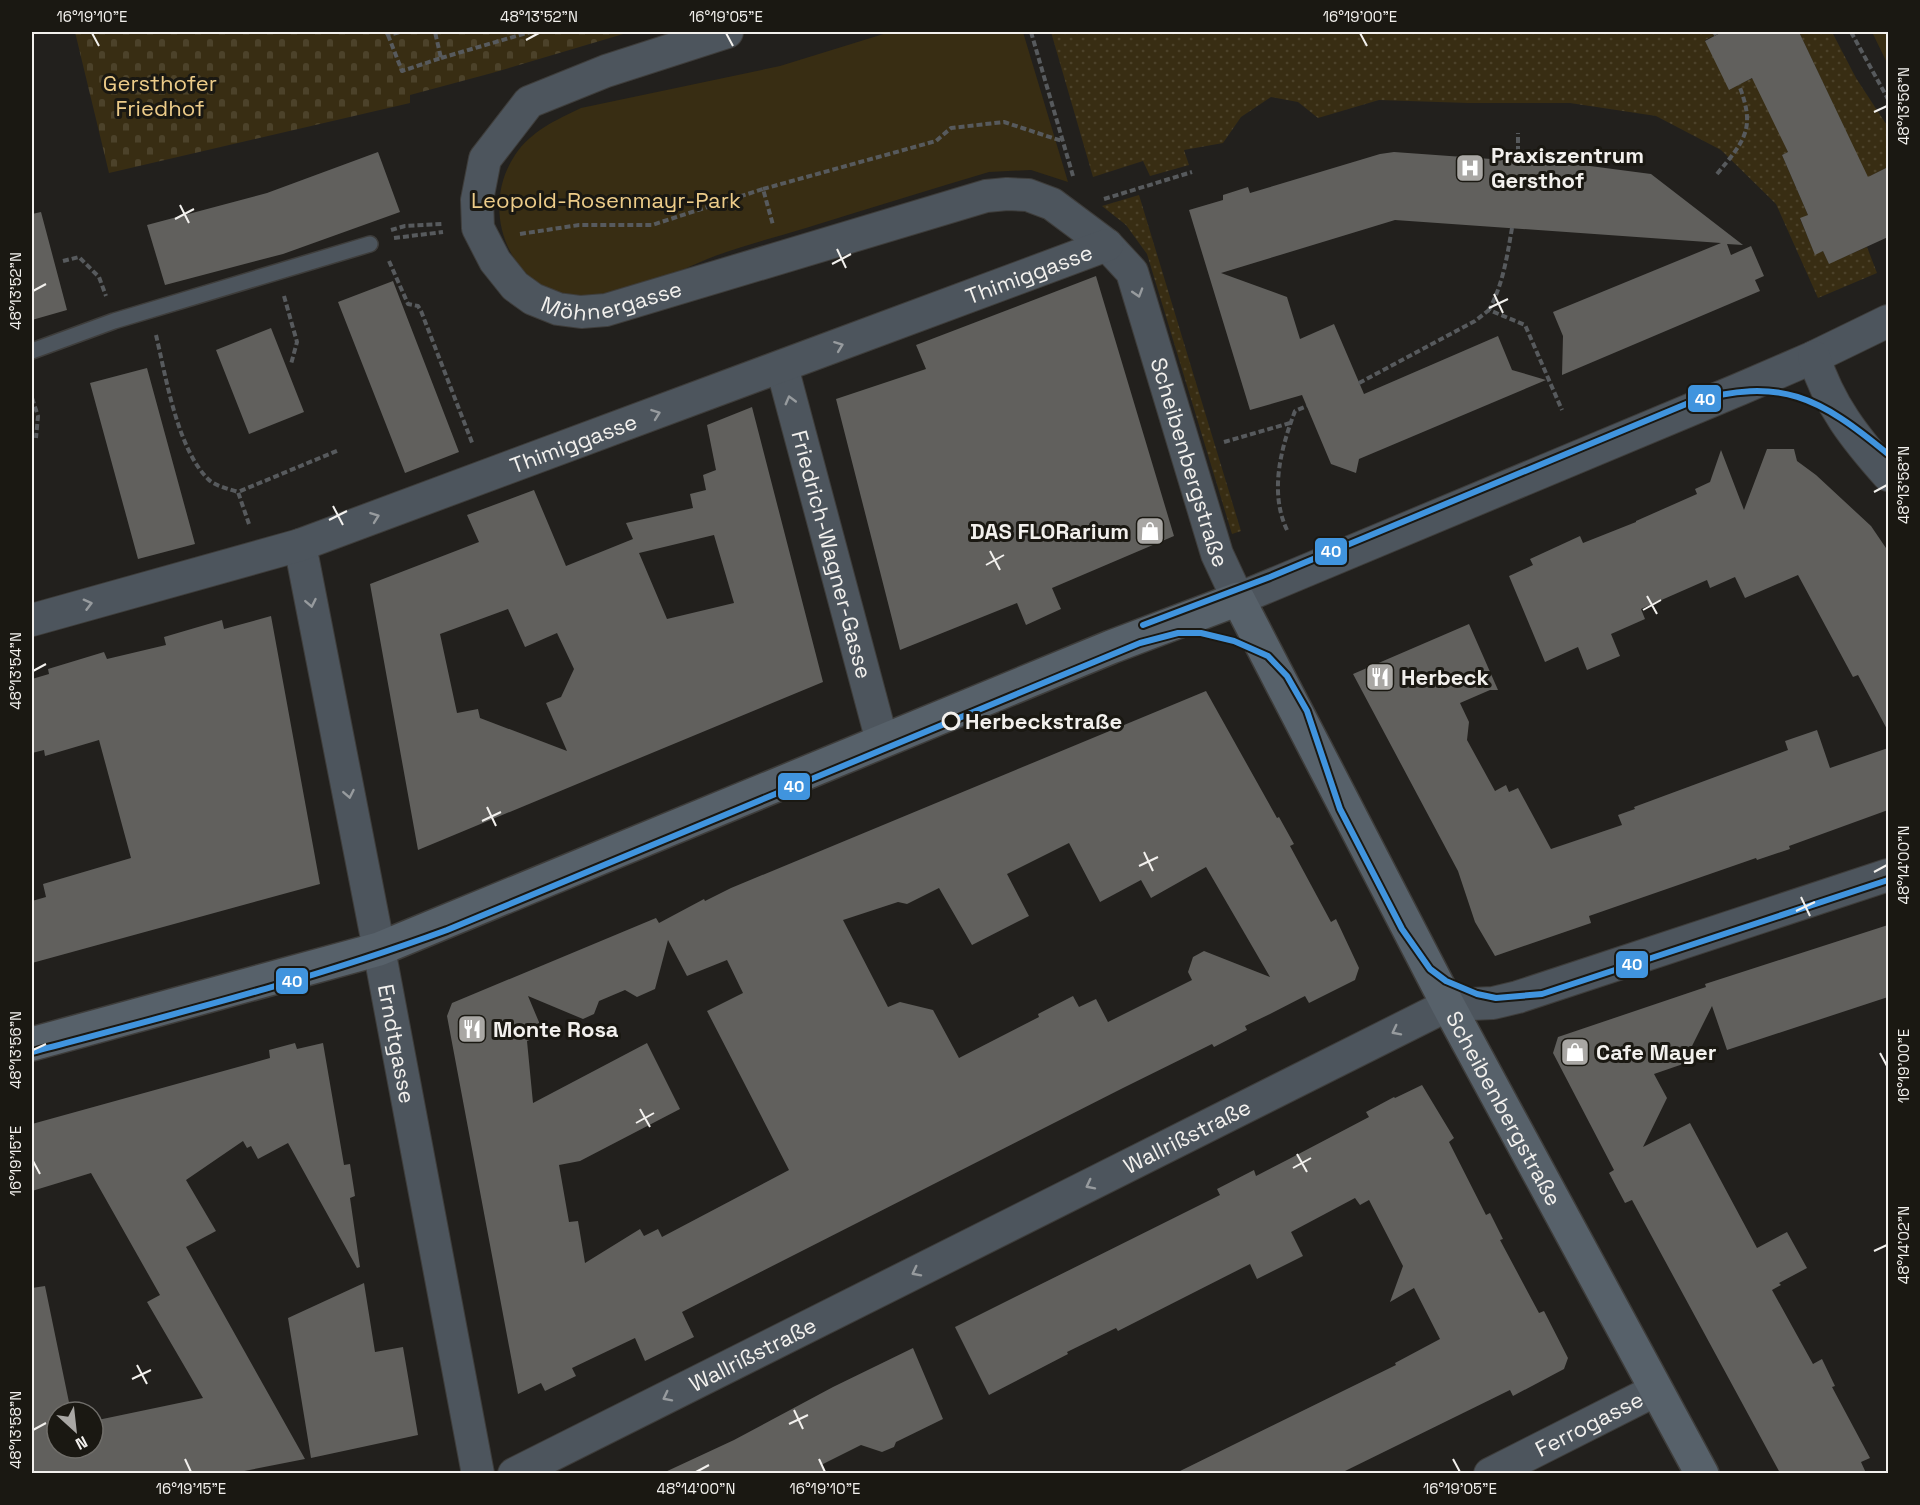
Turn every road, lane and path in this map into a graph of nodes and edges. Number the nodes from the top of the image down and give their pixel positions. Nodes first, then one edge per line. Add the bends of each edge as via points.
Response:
1 (400, 32) edge
2 (435, 32) edge
3 (530, 32) edge
4 (727, 32) edge
5 (1031, 32) edge
6 (1851, 32) edge
7 (387, 33) edge
8 (441, 58) junction
9 (1739, 85) dead end
10 (1888, 99) edge
11 (1518, 133) dead end
12 (1062, 141) junction
13 (1518, 160) dead end
14 (1192, 172) dead end
15 (1717, 174) dead end
16 (763, 189) junction
17 (1100, 200) dead end
18 (1072, 219) junction
19 (478, 228) junction
20 (1512, 228) dead end
21 (370, 244) junction
22 (1107, 245) junction
23 (782, 257) junction
24 (63, 261) dead end
25 (277, 273) junction
26 (394, 274) dead end
27 (1489, 310) junction
28 (150, 311) junction
29 (114, 321) junction
30 (1888, 321) edge
31 (32, 351) edge
32 (1814, 357) junction
33 (291, 364) dead end
34 (782, 368) junction
35 (1359, 383) dead end
36 (32, 398) edge
37 (1307, 406) dead end
38 (1562, 410) dead end
39 (1290, 423) junction
40 (36, 438) dead end
41 (1224, 442) dead end
42 (474, 447) dead end
43 (339, 450) dead end
44 (1888, 475) edge
45 (238, 492) junction
46 (1287, 530) dead end
47 (300, 545) junction
48 (261, 556) junction
49 (1238, 599) junction
50 (32, 620) edge
51 (882, 741) junction
52 (1888, 875) edge
53 (379, 949) junction
54 (1448, 1005) junction
55 (32, 1044) edge
56 (1656, 1390) junction
57 (478, 1473) edge
58 (513, 1473) edge
59 (1490, 1473) edge
60 (1701, 1473) edge

1 - 7 path
2 - 8 path
3 - 8 path
4 - 19 street, Möhnergasse via 606,71 529,102 485,159 477,200
5 - 12 path
6 - 10 path
7 - 8 path via 402,71
9 - 15 path via 1748,115 1746,131
11 - 13 path
12 - 16 path via 1004,122 951,128 936,141
12 - 18 path via 1077,191
14 - 17 path
16 - 19 path via 652,225 579,225 506,236
16 - 23 path
18 - 22 street, Möhnergasse
18 - 23 street, Möhnergasse via 1052,204 1028,195 986,196
19 - 21 path
19 - 21 path via 442,224 405,226 374,235
19 - 23 street, Möhnergasse via 495,261 515,286 558,309 581,312 606,310
20 - 27 path via 1498,294
21 - 25 lane
34 -> 22 street, Thimiggasse
22 -> 49 street, Scheibenbergstraße via 1132,272 1217,554
24 - 29 path via 79,257 99,277
25 - 28 lane
25 - 33 path via 297,342
26 - 42 path via 408,304 421,311
27 - 35 path
27 - 38 path via 1525,325
28 - 29 lane
28 - 45 path via 177,420 192,457 209,481
29 - 31 lane
30 - 32 street
32 - 44 street via 1832,403
32 - 49 street
47 -> 34 street, Thimiggasse
51 -> 34 street, Friedrich-Wagner-Gasse
36 - 40 path via 38,416
37 - 39 path via 1295,411
39 - 41 path
39 - 46 path via 1279,466 1278,488
43 - 45 path
45 - 48 path
47 - 48 street, Thimiggasse
47 -> 53 street, Erndtgasse
50 -> 48 street, Thimiggasse
49 - 51 street via 1111,646
49 - 54 street, Scheibenbergstraße
51 - 53 street
52 - 54 street, Wallrißstraße via 1518,997
53 - 55 street
53 - 57 street, Erndtgasse
54 - 56 street, Scheibenbergstraße
54 -> 58 street, Wallrißstraße
56 - 59 street, Ferrogasse
56 - 60 street, Scheibenbergstraße

